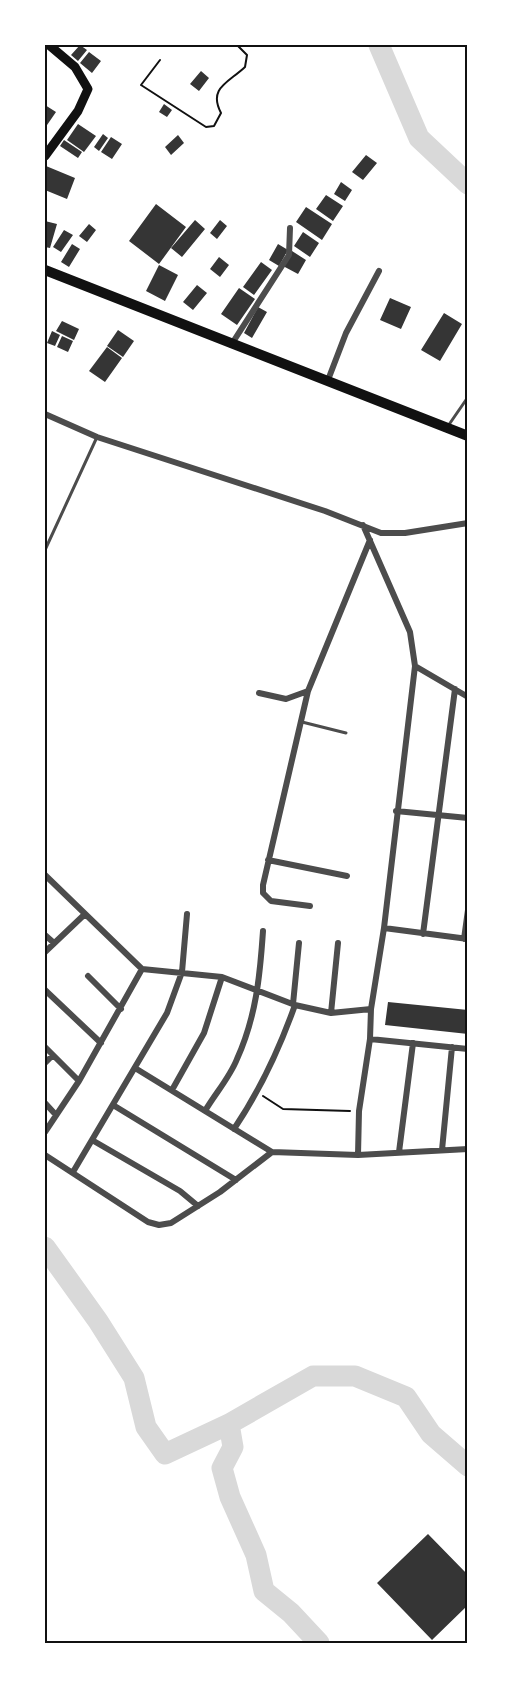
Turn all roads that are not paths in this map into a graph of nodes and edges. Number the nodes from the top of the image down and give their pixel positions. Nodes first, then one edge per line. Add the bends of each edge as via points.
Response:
1 (49, 45) edge
2 (45, 156) edge
3 (290, 228) dead end
4 (45, 270) edge
5 (379, 271) dead end
6 (233, 342) junction
7 (328, 380) junction
8 (468, 397) edge
9 (45, 414) edge
10 (447, 428) junction
11 (468, 436) edge
12 (97, 437) junction
13 (468, 523) edge
14 (363, 525) junction
15 (370, 540) junction
16 (45, 550) edge
17 (415, 666) junction
18 (455, 689) junction
19 (308, 691) junction
20 (259, 693) dead end
21 (468, 697) edge
22 (300, 722) junction
23 (346, 733) dead end
24 (396, 811) junction
25 (439, 814) junction
26 (468, 818) edge
27 (268, 860) junction
28 (45, 875) edge
29 (347, 876) dead end
30 (310, 906) dead end
31 (468, 910) edge
32 (85, 914) junction
33 (187, 914) dead end
34 (384, 928) junction
35 (263, 931) dead end
36 (423, 934) junction
37 (45, 935) edge
38 (466, 939) edge
39 (54, 943) junction
40 (299, 943) dead end
41 (338, 943) dead end
42 (45, 952) edge
43 (142, 969) junction
44 (182, 972) junction
45 (88, 976) dead end
46 (222, 977) junction
47 (45, 990) edge
48 (258, 992) junction
49 (294, 1005) junction
50 (121, 1009) junction
51 (370, 1009) junction
52 (332, 1013) junction
53 (370, 1039) junction
54 (101, 1043) junction
55 (413, 1043) junction
56 (45, 1047) edge
57 (452, 1047) junction
58 (468, 1049) edge
59 (53, 1055) junction
60 (45, 1063) edge
61 (135, 1068) junction
62 (79, 1081) junction
63 (172, 1090) junction
64 (45, 1103) edge
65 (113, 1105) junction
66 (205, 1111) junction
67 (56, 1115) junction
68 (234, 1129) junction
69 (45, 1132) edge
70 (92, 1140) junction
71 (468, 1149) edge
72 (442, 1150) junction
73 (272, 1152) junction
74 (399, 1152) junction
75 (45, 1155) edge
76 (358, 1155) junction
77 (73, 1172) junction
78 (236, 1180) junction
79 (198, 1206) junction

1 - 2 main road via 75,67 88,89 78,111
3 - 6 street via 289,255
4 - 6 main road
5 - 7 street via 346,333
6 - 7 main road
7 - 10 main road
8 - 10 lane
9 - 12 street
10 - 11 main road
12 - 14 street
12 - 16 lane
13 - 14 street via 397,534 381,533
14 - 15 street
15 - 17 street via 410,632
15 - 19 street
17 - 18 street
17 - 24 street
18 - 21 street
18 - 25 street
19 - 20 street via 286,699
19 - 22 street
22 - 23 lane
22 - 27 street
24 - 25 street
24 - 34 street
25 - 26 street
25 - 36 street
27 - 29 street
27 - 30 street via 263,885 265,898 270,902
28 - 32 street
31 - 38 street
32 - 39 street
32 - 43 street
33 - 44 street
34 - 36 street
34 - 51 street
35 - 48 street
36 - 38 street
37 - 39 street
39 - 42 street
40 - 49 street
41 - 52 street
43 - 44 street
43 - 50 street
44 - 46 street
44 - 61 street via 167,1013
45 - 50 street
46 - 48 street
46 - 63 street via 204,1033
47 - 54 street
48 - 49 street
48 - 66 street via 237,1061
49 - 52 street
49 - 68 street via 273,1065
50 - 54 street
51 - 52 street
51 - 53 street
53 - 55 street
53 - 76 street via 359,1111
54 - 62 street
55 - 57 street
55 - 74 street
56 - 59 street
57 - 58 street
57 - 72 street
59 - 60 street
59 - 62 street
61 - 63 street
61 - 65 street
62 - 67 street
63 - 66 street
64 - 67 street
65 - 70 street
65 - 78 street
66 - 68 street
67 - 69 street
68 - 73 street
70 - 77 street
70 - 79 street via 180,1191
71 - 72 street
72 - 74 street
73 - 76 street
73 - 78 street
74 - 76 street
75 - 77 street
77 - 79 street via 153,1224 171,1222
78 - 79 street

